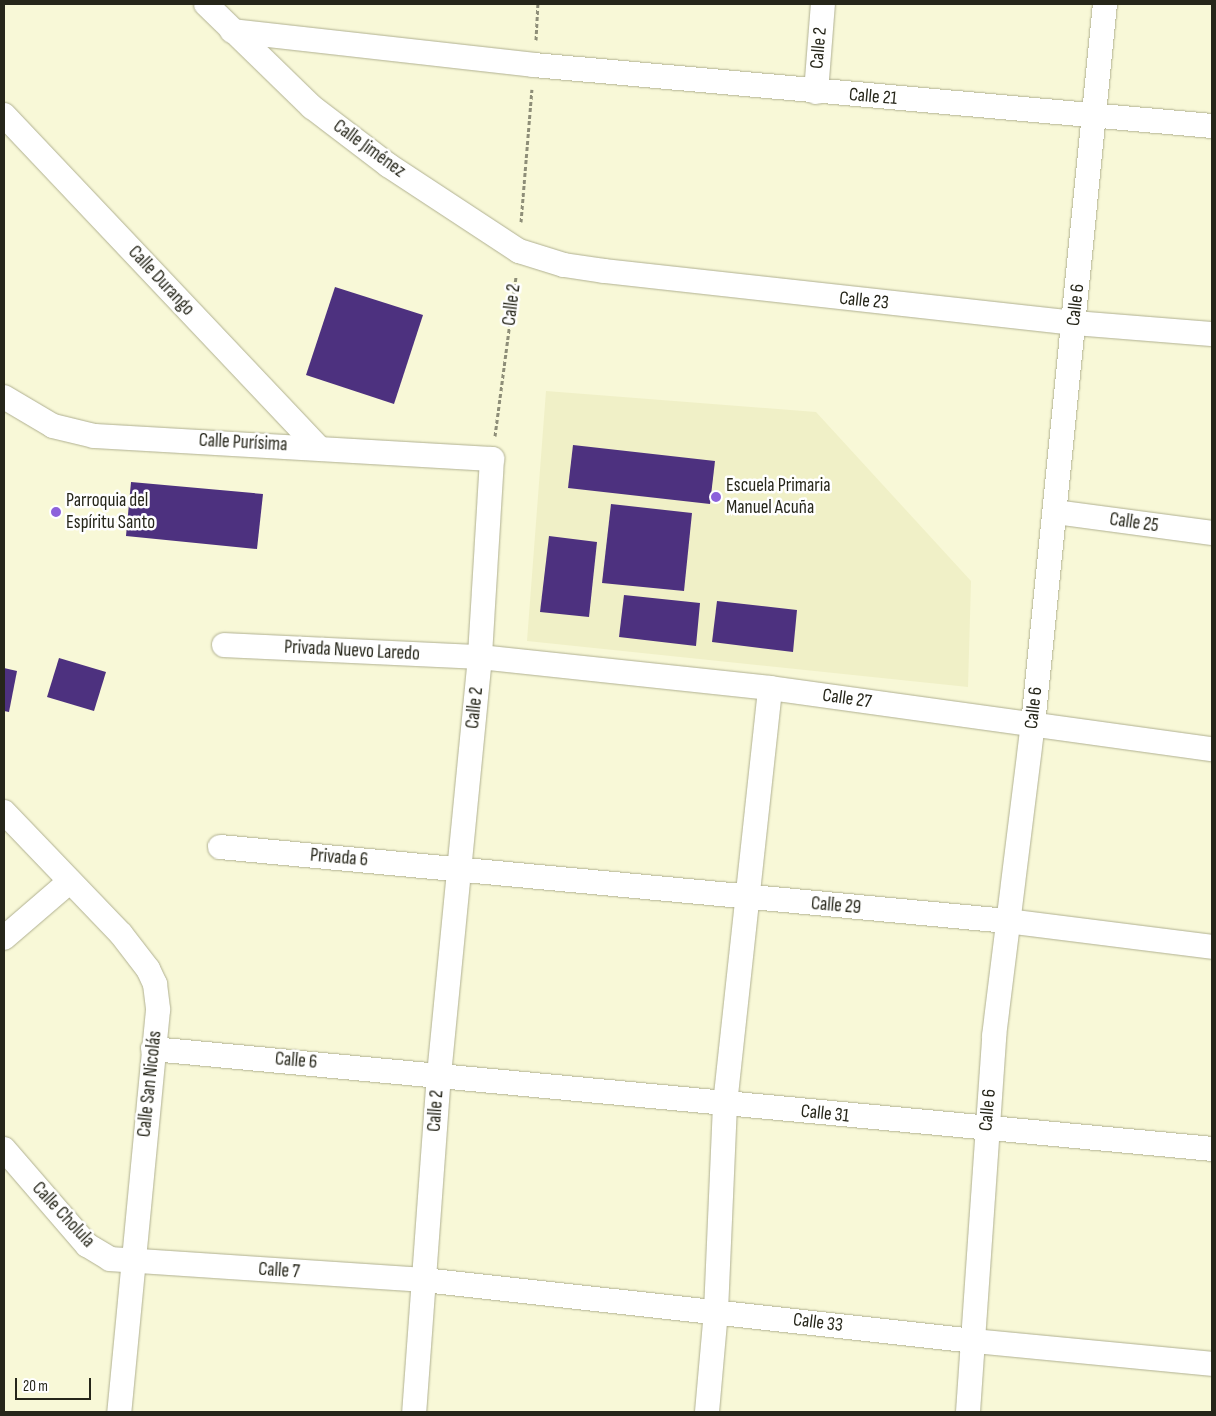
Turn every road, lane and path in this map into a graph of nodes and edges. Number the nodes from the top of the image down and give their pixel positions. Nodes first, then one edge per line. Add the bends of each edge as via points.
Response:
1 (206, 4) edge
2 (538, 4) edge
3 (823, 4) edge
4 (1105, 4) edge
5 (232, 31) junction
6 (534, 65) junction
7 (816, 92) junction
8 (4, 116) edge
9 (1096, 116) junction
10 (1212, 126) edge
11 (519, 251) junction
12 (1074, 323) junction
13 (1212, 334) edge
14 (4, 397) edge
15 (318, 447) junction
16 (492, 459) junction
17 (1055, 512) junction
18 (1212, 533) edge
19 (224, 645) dead end
20 (480, 657) junction
21 (770, 688) junction
22 (1033, 725) junction
23 (1212, 748) edge
24 (4, 812) edge
25 (220, 847) dead end
26 (459, 870) junction
27 (69, 882) junction
28 (748, 898) junction
29 (1007, 922) junction
30 (4, 938) edge
31 (1212, 947) edge
32 (153, 1049) junction
33 (439, 1074) junction
34 (725, 1104) junction
35 (986, 1130) junction
36 (4, 1149) edge
37 (1212, 1149) edge
38 (134, 1262) junction
39 (424, 1280) junction
40 (716, 1311) junction
41 (974, 1341) junction
42 (1212, 1364) edge
43 (120, 1412) edge
44 (414, 1412) edge
45 (707, 1412) edge
46 (968, 1412) edge

1 - 5 street, Calle Jiménez
2 - 6 path, Calle 2
3 - 7 street, Calle 2
4 - 9 street, Calle 6
5 - 6 street
5 - 11 street, Calle Jiménez via 312,107 388,165
6 - 7 street, Calle 21
6 - 11 path, Calle 2
7 - 9 street, Calle 21
8 - 15 street, Calle Durango
9 - 10 street, Calle 21
9 - 12 street, Calle 6
11 - 12 street, Calle 23 via 564,265 604,271
11 - 16 path, Calle 2
12 - 13 street, Calle 23
12 - 17 street, Calle 6
14 - 15 street, Calle Purísima via 32,416 78,434
15 - 16 street, Calle Purísima
16 - 20 street, Calle 2
17 - 18 street, Calle 25
17 - 22 street, Calle 6
19 - 20 street, Privada Nuevo Laredo
20 - 21 street, Calle 27
20 - 26 street, Calle 2
21 - 22 street, Calle 27
21 - 28 street
22 - 23 street, Calle 27
22 - 29 street, Calle 6
24 - 27 street, Calle San Nicolás
25 - 26 street, Privada 6
26 - 28 street, Calle 29
26 - 33 street, Calle 2
27 - 30 street
27 - 32 street, Calle San Nicolás via 121,934 148,969 155,984 158,1010
28 - 29 street, Calle 29
28 - 34 street
29 - 31 street, Calle 29
29 - 35 street, Calle 6
32 - 33 street, Calle 6
32 - 38 street, Calle San Nicolás
33 - 34 street, Calle 31
33 - 39 street, Calle 2
34 - 35 street, Calle 31
34 - 40 street
35 - 37 street, Calle 31
35 - 41 street, Calle 6
36 - 38 street, Calle Cholula via 87,1245 110,1259
38 - 39 street, Calle 7
38 - 43 street, Calle San Nicolás
39 - 40 street, Calle 33
39 - 44 street, Calle 2
40 - 41 street, Calle 33
40 - 45 street
41 - 42 street, Calle 33
41 - 46 street, Calle 6

